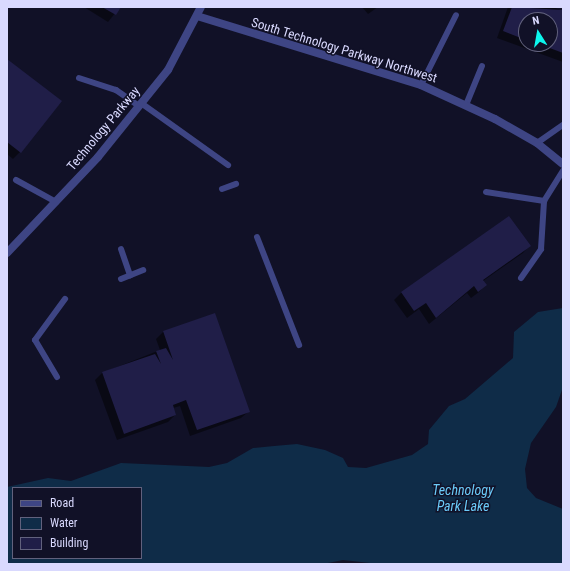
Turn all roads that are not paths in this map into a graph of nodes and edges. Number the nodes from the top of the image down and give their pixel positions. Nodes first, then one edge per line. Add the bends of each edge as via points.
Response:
1 (201, 7) edge
2 (456, 15) dead end
3 (197, 16) junction
4 (482, 66) dead end
5 (79, 78) dead end
6 (420, 85) junction
7 (140, 105) junction
8 (466, 105) junction
9 (563, 125) edge
10 (536, 143) junction
11 (228, 164) dead end
12 (563, 164) edge
13 (563, 170) edge
14 (16, 180) dead end
15 (236, 184) dead end
16 (222, 189) dead end
17 (486, 192) dead end
18 (544, 200) junction
19 (56, 202) junction
20 (257, 237) dead end
21 (121, 249) dead end
22 (7, 253) edge
23 (143, 270) dead end
24 (130, 275) junction
25 (521, 278) dead end
26 (121, 279) dead end
27 (65, 299) dead end
28 (299, 345) dead end
29 (57, 377) dead end

1 - 3 street, Technology Parkway
2 - 6 lane
3 - 6 street, South Technology Parkway Northwest
3 - 7 street, Technology Parkway via 168,70
4 - 8 lane
5 - 7 lane via 116,90
6 - 8 street, South Technology Parkway Northwest
7 - 11 lane
7 - 19 street, Technology Parkway
8 - 10 street, South Technology Parkway Northwest
9 - 10 lane
10 - 12 street, South Technology Parkway Northwest
13 - 18 lane
14 - 19 lane
15 - 16 lane
17 - 18 lane
18 - 25 lane via 541,250
19 - 22 street, Technology Parkway
20 - 28 lane
21 - 24 lane
23 - 24 lane
24 - 26 lane
27 - 29 lane via 35,340

